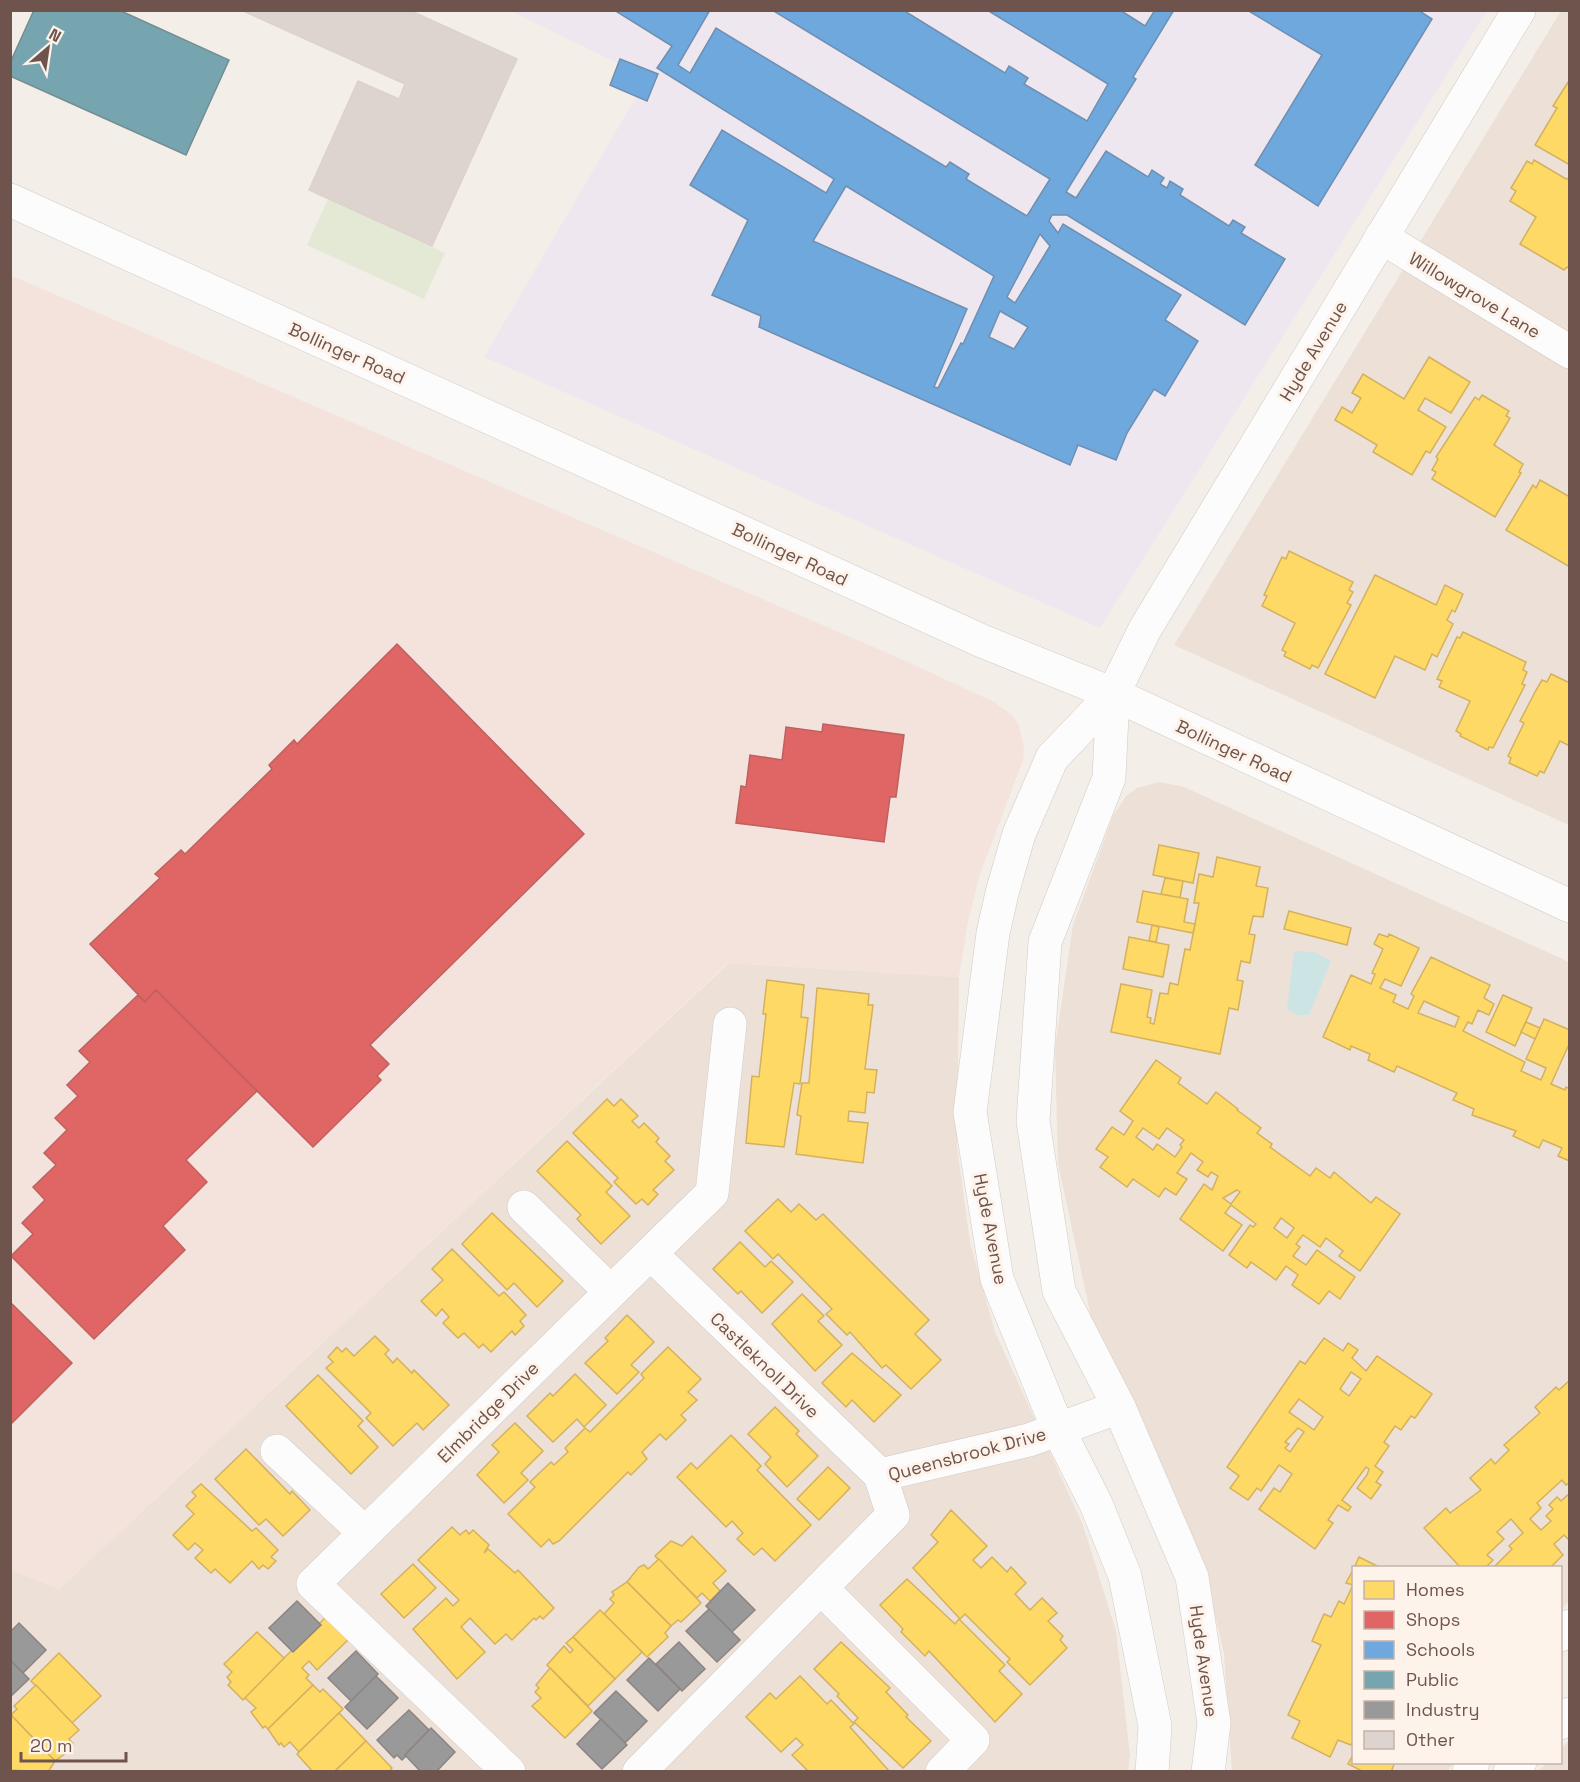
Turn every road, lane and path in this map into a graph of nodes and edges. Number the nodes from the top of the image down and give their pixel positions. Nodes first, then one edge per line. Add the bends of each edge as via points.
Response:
1 (1519, 10) edge
2 (16, 206) edge
3 (1381, 237) junction
4 (1569, 352) edge
5 (1113, 694) junction
6 (1569, 906) edge
7 (730, 1024) dead end
8 (524, 1207) dead end
9 (651, 1254) junction
10 (610, 1291) junction
11 (1119, 1407) junction
12 (1058, 1429) junction
13 (277, 1451) dead end
14 (880, 1476) junction
15 (365, 1533) junction
16 (822, 1589) junction
17 (509, 1772) edge
18 (639, 1772) edge
19 (942, 1772) edge
20 (1152, 1772) edge
21 (1208, 1772) edge

1 - 3 street, Hyde Avenue
2 - 5 street, Bollinger Road via 982,642
3 - 4 street, Willowgrove Lane
3 - 5 street, Hyde Avenue via 1145,629
5 - 6 street, Bollinger Road
5 - 11 street, Hyde Avenue via 1109,778 1046,942 1033,1121 1059,1291
5 - 12 street, Hyde Avenue via 1052,758 1019,834 993,933 970,1112 997,1279
7 - 9 street, Elmbridge Drive via 712,1193
8 - 10 street
9 - 10 street, Elmbridge Drive
9 - 14 street, Castleknoll Drive
10 - 15 street, Elmbridge Drive
11 - 12 street, Queensbrook Drive
11 - 21 street, Hyde Avenue via 1192,1578 1214,1723
12 - 14 street, Queensbrook Drive via 1029,1440
12 - 20 street, Hyde Avenue via 1096,1504 1125,1576 1155,1726
13 - 15 street
14 - 16 street, Queensbrook Drive via 893,1515
15 - 17 street, Elmbridge Drive via 314,1584
16 - 18 street, Queensbrook Drive
16 - 19 street via 973,1740

